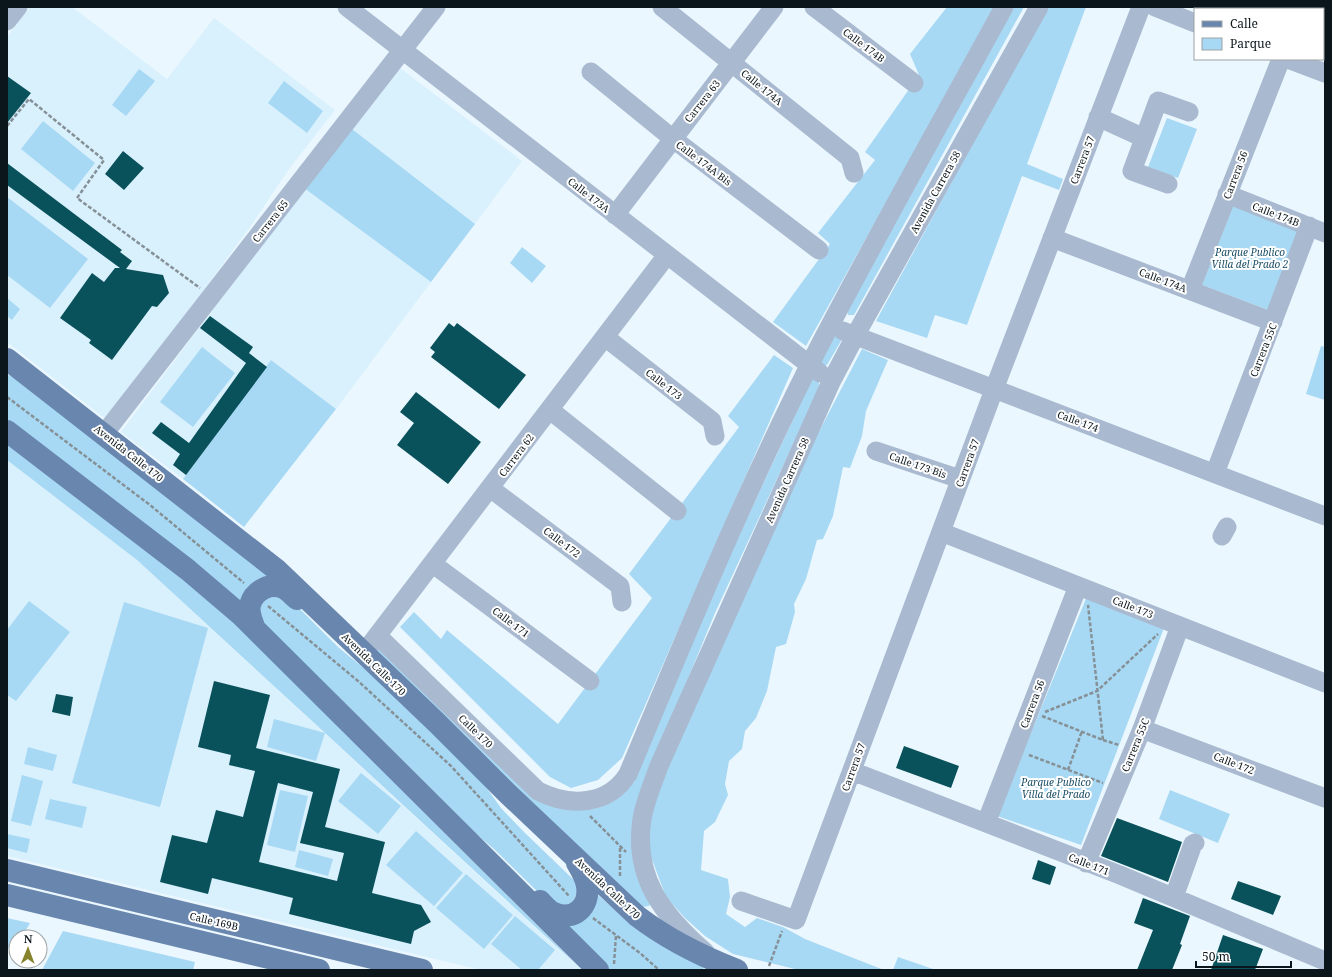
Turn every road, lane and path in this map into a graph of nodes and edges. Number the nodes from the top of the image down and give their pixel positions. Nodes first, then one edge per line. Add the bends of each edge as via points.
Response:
1 (347, 7) edge
2 (436, 7) edge
3 (662, 7) edge
4 (774, 7) edge
5 (814, 7) edge
6 (1004, 7) edge
7 (1039, 7) edge
8 (1141, 7) edge
9 (1155, 7) edge
10 (1194, 23) edge
11 (402, 51) junction
12 (1281, 60) edge
13 (1291, 60) edge
14 (732, 63) junction
15 (591, 72) dead end
16 (1325, 73) edge
17 (914, 83) dead end
18 (1189, 112) dead end
19 (1098, 118) junction
20 (7, 126) edge
21 (672, 138) junction
22 (1144, 138) junction
23 (854, 173) dead end
24 (1168, 184) dead end
25 (1227, 194) junction
26 (615, 215) junction
27 (1317, 230) edge
28 (1052, 238) junction
29 (819, 250) dead end
30 (667, 255) junction
31 (1190, 290) junction
32 (211, 296) junction
33 (833, 321) junction
34 (1274, 322) junction
35 (858, 332) junction
36 (605, 337) junction
37 (7, 358) edge
38 (7, 364) edge
39 (810, 365) junction
40 (831, 382) junction
41 (996, 385) junction
42 (42, 386) junction
43 (7, 397) edge
44 (550, 410) junction
45 (7, 431) edge
46 (104, 434) junction
47 (715, 436) dead end
48 (876, 451) dead end
49 (1217, 468) junction
50 (960, 479) junction
51 (490, 488) junction
52 (1325, 503) edge
53 (677, 511) dead end
54 (1325, 516) edge
55 (941, 532) junction
56 (433, 564) junction
57 (1078, 586) junction
58 (256, 594) junction
59 (622, 602) dead end
60 (1088, 604) dead end
61 (1180, 626) junction
62 (255, 629) junction
63 (1158, 633) dead end
64 (378, 636) junction
65 (356, 647) junction
66 (590, 681) dead end
67 (1325, 683) edge
68 (1096, 690) junction
69 (1142, 729) junction
70 (1082, 731) junction
71 (1104, 740) junction
72 (1119, 745) dead end
73 (1023, 753) dead end
74 (1068, 770) junction
75 (852, 771) junction
76 (1104, 783) dead end
77 (1325, 798) edge
78 (586, 807) junction
79 (986, 823) junction
80 (456, 828) junction
81 (1195, 843) dead end
82 (620, 846) junction
83 (629, 855) dead end
84 (574, 857) junction
85 (1086, 863) junction
86 (7, 870) edge
87 (620, 881) dead end
88 (7, 895) edge
89 (1174, 897) junction
90 (741, 901) dead end
91 (582, 909) junction
92 (792, 919) junction
93 (616, 934) junction
94 (305, 942) junction
95 (713, 960) junction
96 (1325, 960) edge
97 (769, 966) dead end
98 (293, 967) edge
99 (319, 970) edge
100 (422, 970) edge
101 (598, 970) edge
102 (613, 970) edge
103 (659, 970) edge
104 (737, 970) edge

1 - 11 street, Calle 173A
2 - 11 street, Carrera 65
3 - 14 street, Calle 174A
4 - 14 street, Carrera 63
5 - 17 street, Calle 174B
6 - 33 street
7 - 35 street, Avenida Carrera 58
8 - 19 street, Carrera 57
9 - 10 street
11 - 26 street, Calle 173A
11 - 32 street, Carrera 65
12 - 25 street, Carrera 56
13 - 16 street
14 - 21 street, Carrera 63
14 - 23 street, Calle 174A via 850,158
15 - 21 street, Calle 174A Bis
18 - 22 street via 1158,101
19 - 22 street
19 - 28 street, Carrera 57
20 - 32 path via 29,99 104,160 76,198
21 - 26 street, Carrera 63
21 - 29 street, Calle 174A Bis
22 - 24 street via 1132,170
25 - 27 street, Calle 174B
25 - 31 street, Carrera 56
26 - 30 street, Calle 173A
27 - 34 street, Carrera 55C
28 - 31 street, Calle 174A
28 - 41 street, Carrera 57
30 - 36 street, Carrera 62
30 - 39 street, Calle 173A
31 - 34 street, Calle 174A
32 - 46 street, Carrera 65
33 - 35 street, Calle 174
33 - 39 street
34 - 49 street, Carrera 55C
35 - 40 street, Avenida Carrera 58
35 - 41 street, Calle 174
36 - 44 street, Carrera 62
36 - 47 street, Calle 173 via 712,421
37 - 42 main road, Avenida Calle 170
38 - 42 main road
39 - 40 street, Calle 173A
39 - 78 street via 750,490 628,774 622,785
40 - 95 street, Avenida Carrera 58 via 659,766 642,817 639,845 649,886 666,913
41 - 49 street, Calle 174
41 - 50 street, Carrera 57
42 - 46 main road, Avenida Calle 170
43 - 58 path via 150,505
44 - 51 street, Carrera 62
44 - 53 street
45 - 62 main road via 188,570
46 - 65 main road, Avenida Calle 170 via 263,558
48 - 50 street, Calle 173 Bis
49 - 52 street, Calle 174
49 - 54 street, Calle 174
50 - 55 street, Carrera 57
51 - 56 street, Carrera 62
51 - 59 street, Calle 172 via 620,586
55 - 57 street, Calle 173
55 - 75 street, Carrera 57
56 - 64 street, Carrera 62
56 - 66 street, Calle 171
57 - 61 street, Calle 173
57 - 79 street, Carrera 56
58 - 62 main road via 250,604 250,616
58 - 65 main road via 270,586 285,589
58 - 91 path via 358,681 451,766
60 - 68 path
61 - 67 street, Calle 173
61 - 69 street, Carrera 55C
62 - 80 main road
63 - 68 path
64 - 65 street, Carrera 62
64 - 78 street, Calle 170 via 538,791
65 - 84 main road, Avenida Calle 170
68 - 70 path via 1038,715
68 - 71 path
69 - 77 street, Calle 172
69 - 85 street, Carrera 55C
70 - 71 path
70 - 74 path
71 - 72 path
73 - 74 path
74 - 76 path
75 - 79 street, Calle 171
75 - 92 street, Carrera 57
78 - 82 path
79 - 85 street, Calle 171
80 - 91 main road via 509,870 554,913 573,914
80 - 101 main road
81 - 89 street
82 - 83 path
82 - 87 path
84 - 91 main road via 587,886 586,902
84 - 95 main road, Avenida Calle 170 via 637,916 656,930
85 - 89 street, Calle 171
86 - 94 main road, Calle 169B
88 - 98 main road
89 - 96 street, Calle 171
90 - 92 street
91 - 93 path
92 - 97 path
93 - 102 path
93 - 103 path
94 - 98 street
94 - 100 main road, Calle 169B
95 - 104 main road, Avenida Calle 170
98 - 99 main road

